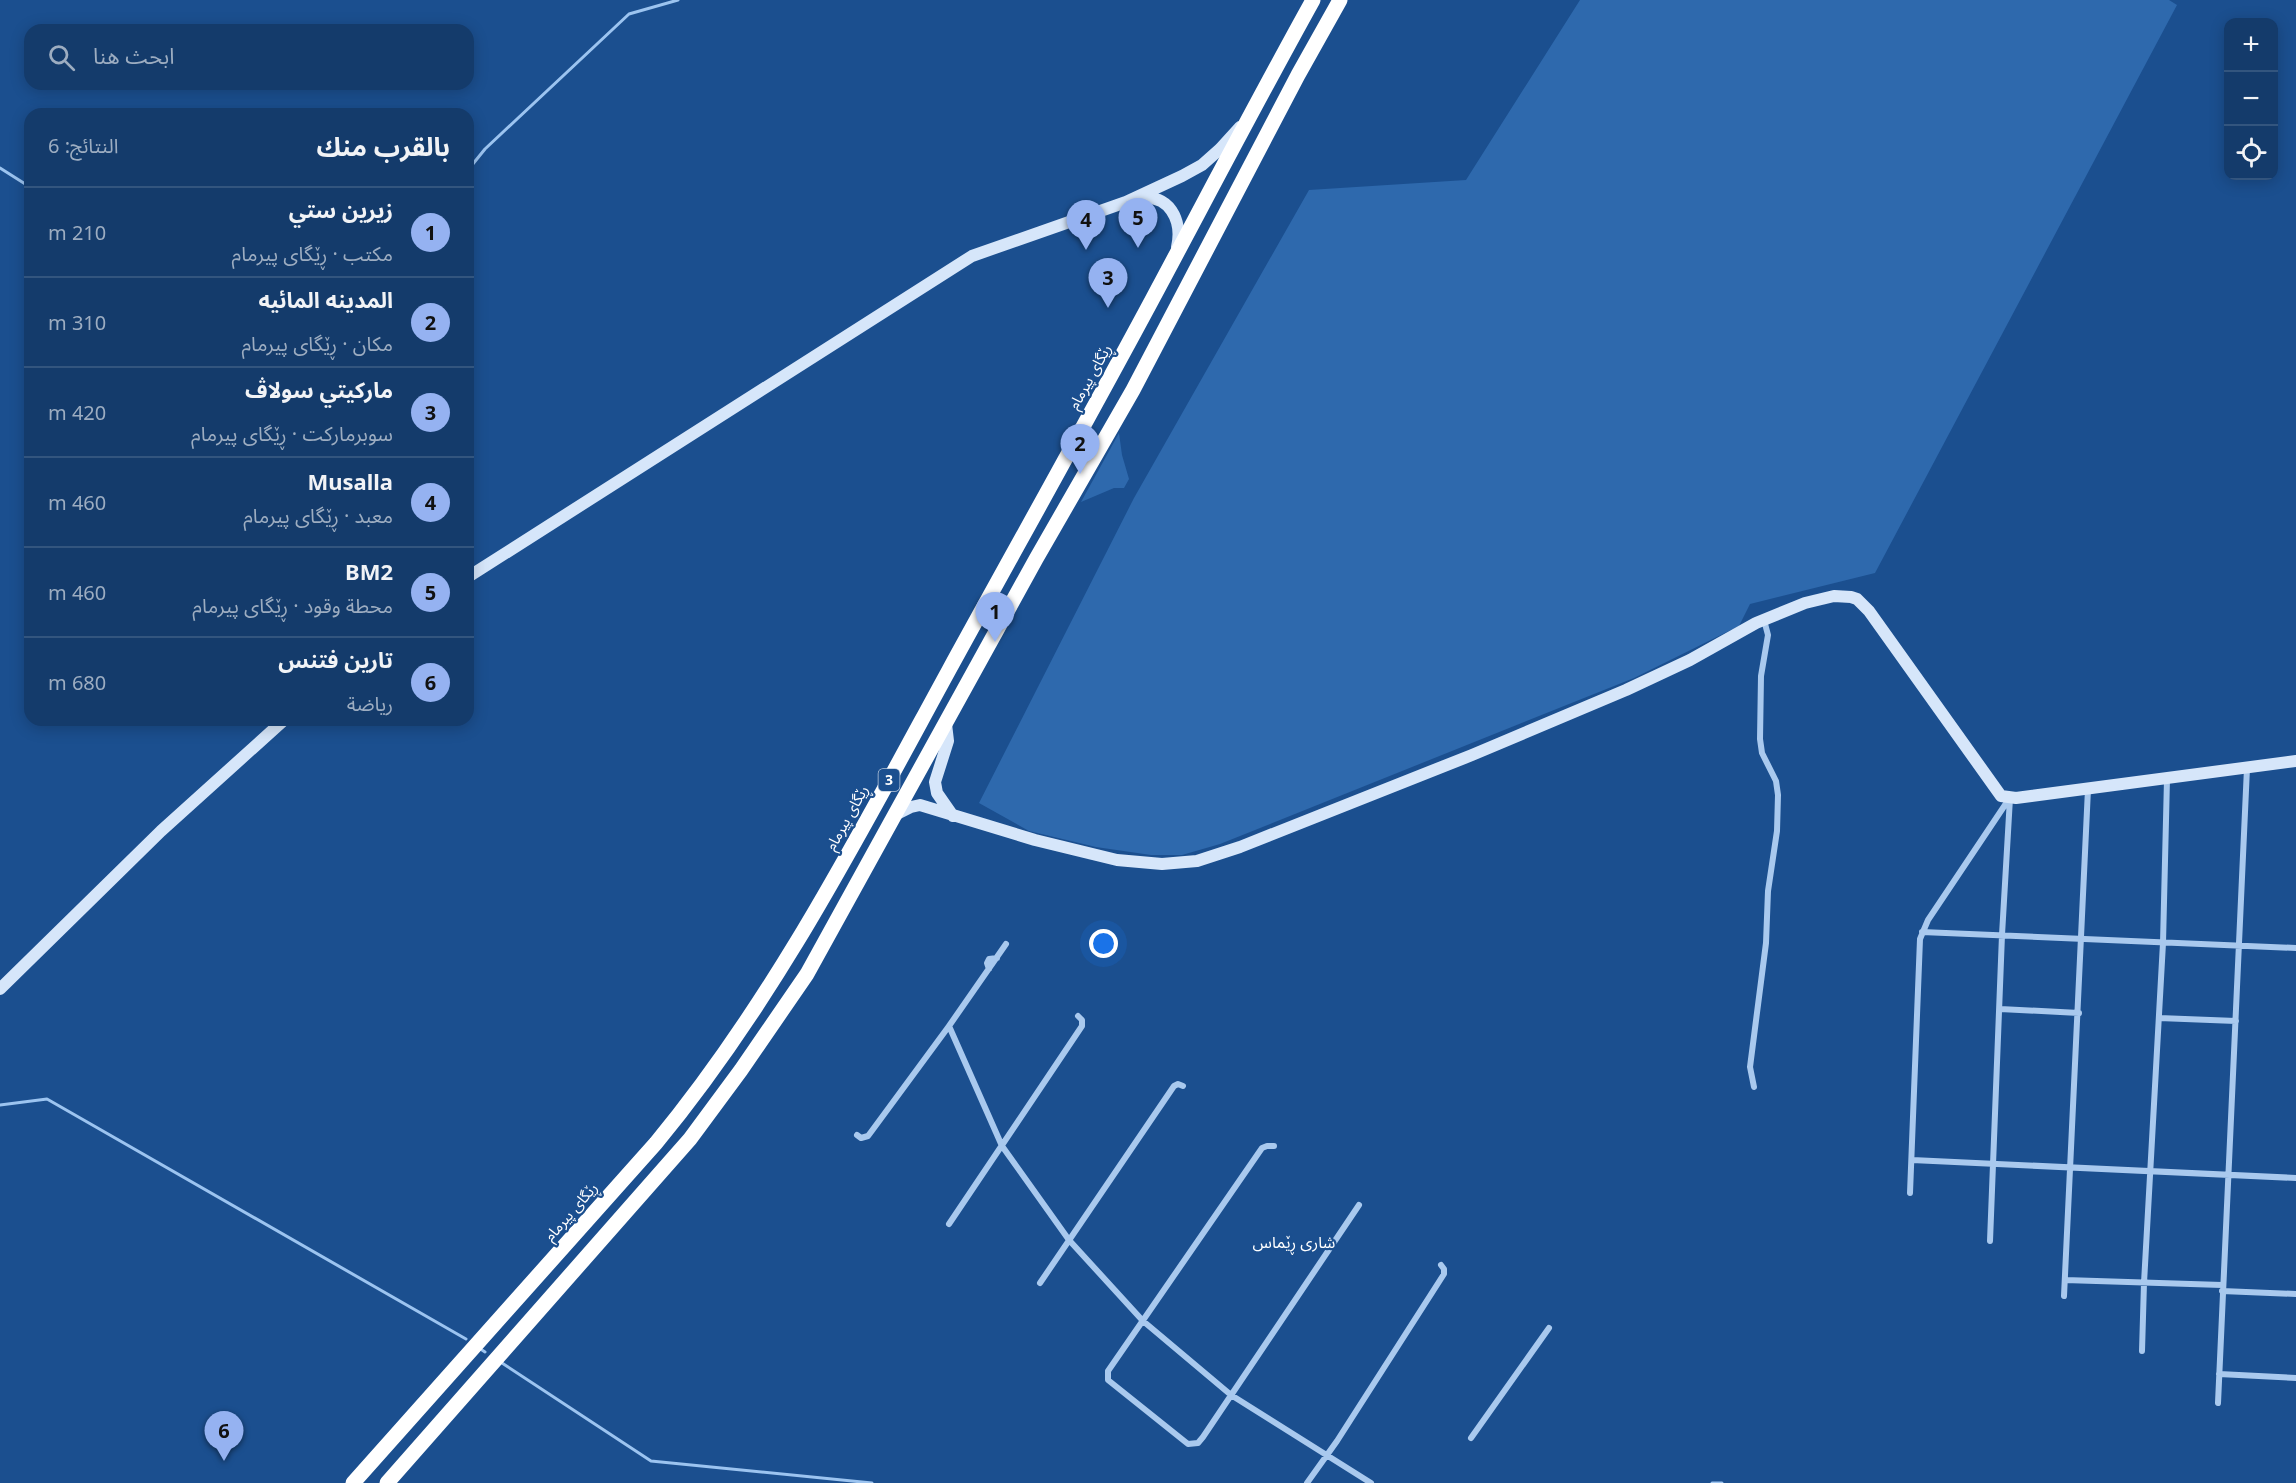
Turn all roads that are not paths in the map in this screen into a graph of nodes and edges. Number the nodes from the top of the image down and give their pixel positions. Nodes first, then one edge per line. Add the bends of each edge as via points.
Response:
1 (1313, 0) edge
2 (1340, 0) edge
3 (1248, 117) junction
4 (1126, 202) junction
5 (1175, 257) junction
6 (1078, 435) junction
7 (1105, 440) junction
8 (474, 573) edge
9 (1764, 620) junction
10 (946, 724) junction
11 (277, 726) edge
12 (2296, 761) edge
13 (2247, 768) junction
14 (2166, 778) junction
15 (2088, 789) junction
16 (2010, 798) junction
17 (895, 815) junction
18 (953, 816) junction
19 (1922, 932) junction
20 (2002, 935) junction
21 (2081, 938) junction
22 (2163, 943) junction
23 (1006, 944) dead end
24 (2239, 946) junction
25 (2296, 948) edge
26 (0, 989) edge
27 (2000, 1009) junction
28 (2079, 1013) junction
29 (1078, 1016) dead end
30 (2159, 1018) junction
31 (2236, 1021) junction
32 (949, 1026) junction
33 (1183, 1086) dead end
34 (1754, 1087) dead end
35 (857, 1136) dead end
36 (1002, 1146) junction
37 (1274, 1146) dead end
38 (1912, 1160) junction
39 (1993, 1164) junction
40 (2071, 1167) junction
41 (2150, 1170) junction
42 (2228, 1175) junction
43 (2296, 1178) edge
44 (1910, 1193) dead end
45 (1359, 1205) dead end
46 (949, 1224) dead end
47 (1069, 1240) junction
48 (1990, 1241) dead end
49 (1441, 1265) dead end
50 (2065, 1280) junction
51 (2144, 1282) junction
52 (1040, 1283) dead end
53 (2222, 1288) junction
54 (2296, 1294) edge
55 (2064, 1296) dead end
56 (1143, 1321) junction
57 (1549, 1328) dead end
58 (2142, 1351) dead end
59 (2219, 1374) junction
60 (2296, 1378) edge
61 (1231, 1395) junction
62 (2218, 1403) dead end
63 (1471, 1438) dead end
64 (1327, 1455) junction
65 (353, 1483) edge
66 (387, 1483) edge
67 (1307, 1483) edge
68 (1371, 1483) edge

1 - 3 highway, ڕێگای پیرمام / 3
2 - 7 highway, 3
3 - 4 street via 1202,165
3 - 5 highway, ڕێگای پیرمام / 3
4 - 5 street via 1144,198 1166,204 1179,224
4 - 8 street via 972,256
5 - 6 highway, ڕێگای پیرمام / 3
6 - 7 highway
6 - 65 highway, ڕێگای پیرمام / 3 via 848,854 786,962 747,1020 656,1143
7 - 10 highway, 3
9 - 16 street via 1826,597 1857,599 1993,787 2001,796
9 - 18 street via 1626,690 1472,755 1197,861 1162,864 1117,860
9 - 34 street via 1768,635 1761,676 1760,739 1778,795 1766,943 1750,1067
10 - 17 highway, 3
10 - 18 street via 948,741 935,782 937,793
11 - 26 street via 161,831
12 - 13 street
13 - 14 street
13 - 24 street
14 - 15 street
14 - 22 street
15 - 16 street
15 - 21 street
16 - 19 street
16 - 20 street
17 - 18 street via 920,805
17 - 66 highway, 3 via 807,974 690,1139
19 - 20 street
19 - 38 street
20 - 21 street
20 - 27 street
21 - 22 street
21 - 28 street
22 - 24 street
22 - 30 street
23 - 32 street
24 - 25 street
24 - 31 street
27 - 28 street
27 - 39 street
28 - 40 street
29 - 36 street via 1082,1026
30 - 31 street
30 - 41 street
31 - 42 street
32 - 35 street via 868,1136
32 - 36 street
33 - 47 street via 1174,1086
36 - 46 street
36 - 47 street
37 - 56 street via 1262,1148
38 - 39 street
38 - 44 street
39 - 40 street
39 - 48 street
40 - 41 street
40 - 50 street
41 - 42 street
41 - 51 street
42 - 43 street
42 - 53 street
45 - 61 street
47 - 52 street
47 - 56 street
49 - 64 street via 1444,1274
50 - 51 street
50 - 55 street
51 - 53 street
51 - 58 street
53 - 54 street
53 - 59 street
56 - 61 street
56 - 61 street via 1108,1371 1108,1380 1188,1444 1198,1443
57 - 63 street
59 - 60 street
59 - 62 street
61 - 64 street
64 - 67 street
64 - 68 street

